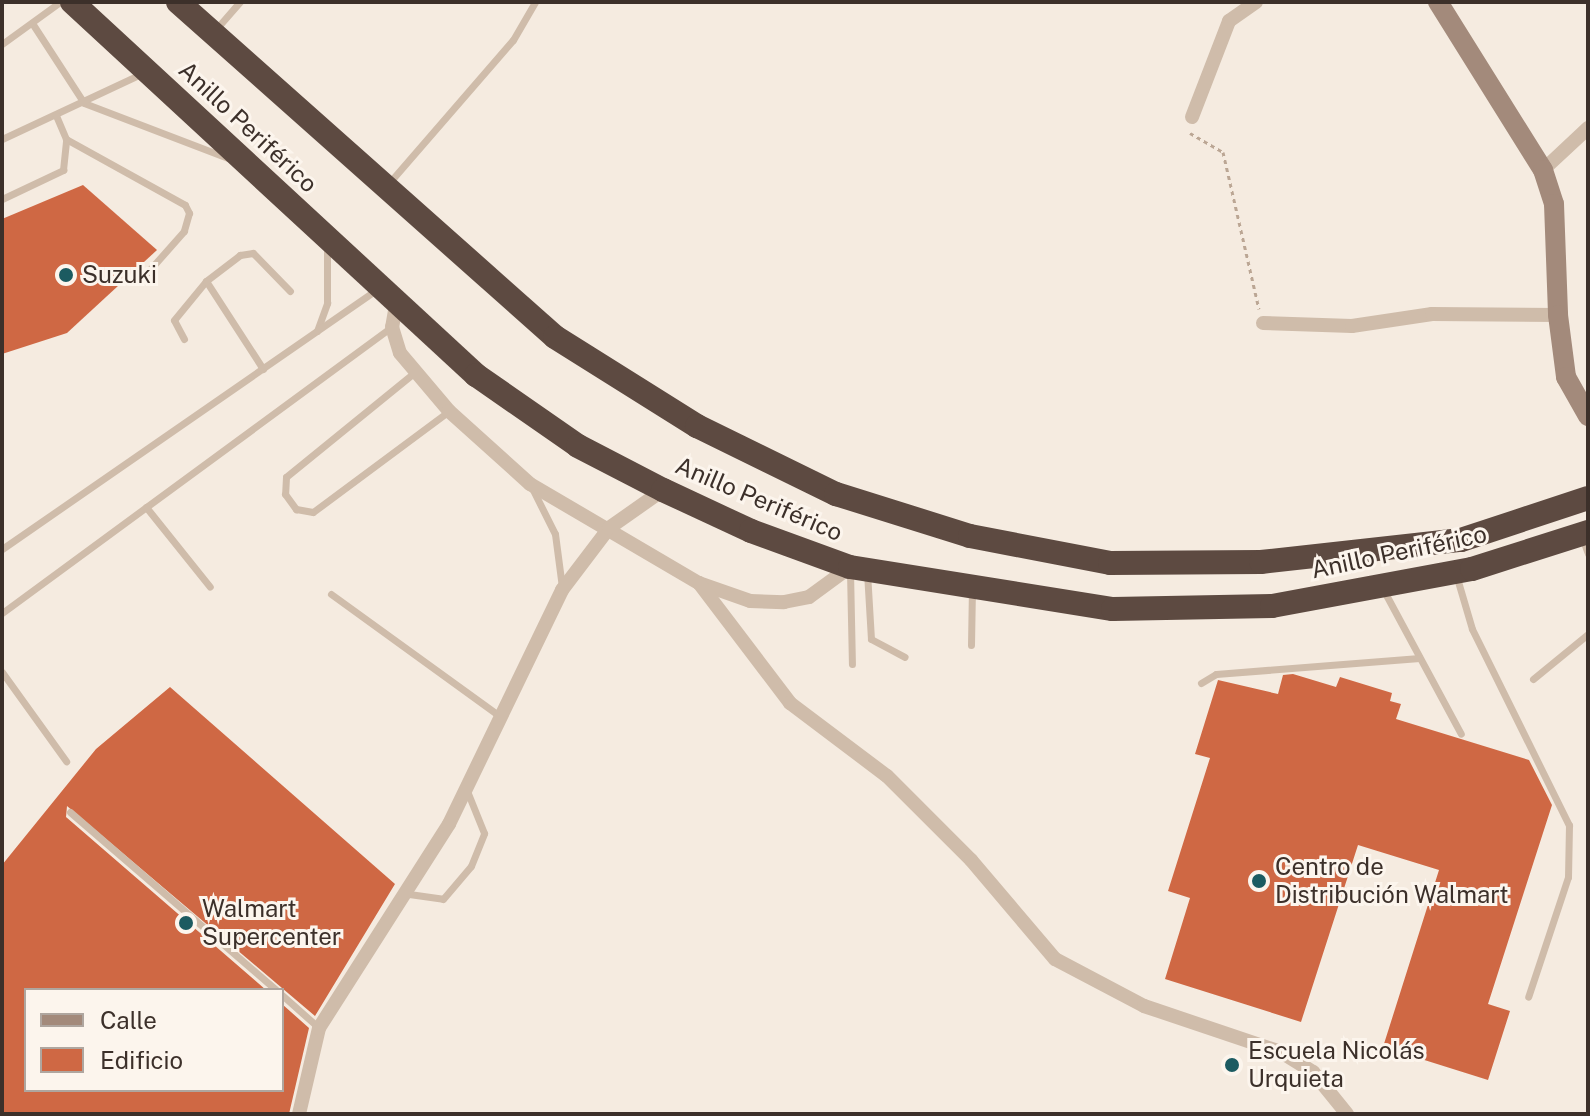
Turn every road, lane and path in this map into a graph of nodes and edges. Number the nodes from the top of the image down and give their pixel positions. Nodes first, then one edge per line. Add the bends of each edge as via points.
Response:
1 (60, 2) edge
2 (72, 2) edge
3 (178, 2) edge
4 (240, 2) edge
5 (535, 2) edge
6 (1256, 2) edge
7 (1438, 2) edge
8 (32, 23) junction
9 (213, 33) junction
10 (2, 44) edge
11 (147, 71) junction
12 (84, 103) junction
13 (56, 115) junction
14 (1192, 117) joint
15 (1588, 128) edge
16 (2, 139) edge
17 (66, 139) junction
18 (250, 167) junction
19 (1543, 170) junction
20 (385, 187) junction
21 (2, 199) edge
22 (327, 239) junction
23 (146, 274) dead end
24 (206, 281) junction
25 (378, 288) junction
26 (290, 291) dead end
27 (1558, 315) junction
28 (394, 316) junction
29 (1263, 323) joint
30 (317, 332) junction
31 (184, 339) dead end
32 (263, 369) junction
33 (415, 371) junction
34 (449, 411) junction
35 (1588, 416) edge
36 (530, 484) junction
37 (663, 490) junction
38 (1588, 498) edge
39 (146, 507) junction
40 (609, 528) junction
41 (1586, 540) edge
42 (2, 549) edge
43 (859, 568) junction
44 (1455, 572) junction
45 (699, 583) junction
46 (1381, 586) junction
47 (210, 587) dead end
48 (972, 588) junction
49 (562, 590) junction
50 (331, 594) dead end
51 (2, 613) edge
52 (1588, 634) edge
53 (971, 645) dead end
54 (905, 657) dead end
55 (1419, 658) junction
56 (852, 664) dead end
57 (2, 672) edge
58 (1533, 679) dead end
59 (1201, 683) dead end
60 (501, 717) junction
61 (1461, 734) dead end
62 (66, 761) dead end
63 (465, 789) junction
64 (70, 812) dead end
65 (409, 894) junction
66 (274, 988) edge
67 (284, 997) edge
68 (1528, 997) dead end
69 (319, 1028) junction
70 (299, 1114) edge
71 (1347, 1114) edge

1 - 8 lane
2 - 11 highway, Anillo Periférico
3 - 9 highway, Anillo Periférico
4 - 9 lane
5 - 20 lane via 513,40
6 - 14 street via 1229,21
7 - 19 main road
8 - 10 lane
8 - 12 lane
9 - 20 highway, Anillo Periférico
11 - 12 lane
11 - 18 highway, Anillo Periférico
12 - 13 lane
12 - 18 lane
13 - 16 lane
13 - 17 lane
14 - 29 path via 1190,136 1223,152
15 - 19 street
17 - 21 lane via 63,170
17 - 23 lane via 185,205 189,213 184,231
18 - 22 highway, Anillo Periférico
19 - 27 main road via 1554,204
20 - 38 highway, Anillo Periférico via 555,337 697,426 836,494 970,536 1110,563 1261,562 1461,540
22 - 25 highway, Anillo Periférico
22 - 30 lane via 327,303
24 - 26 lane via 240,255 253,253
24 - 31 lane via 174,320
24 - 32 lane
25 - 28 highway, Anillo Periférico
25 - 30 lane
27 - 29 street via 1432,314 1352,326
27 - 35 main road via 1566,377
28 - 33 street via 400,353
28 - 37 highway, Anillo Periférico via 578,446
28 - 39 lane
30 - 32 lane
32 - 42 lane
33 - 34 street
33 - 34 lane via 286,477 285,494 296,509 313,512
34 - 36 street
36 - 40 street
36 - 49 lane via 555,534
37 - 40 street
37 - 43 highway, Anillo Periférico via 751,531
39 - 47 lane
39 - 51 lane
40 - 45 street
40 - 49 street
41 - 44 highway, Anillo Periférico
43 - 45 street via 809,597 784,602 750,601
43 - 48 highway, Anillo Periférico
43 - 54 lane via 871,639
43 - 56 lane
44 - 46 highway, Anillo Periférico
44 - 68 lane via 1472,629 1569,825 1568,877
45 - 71 street via 790,703 887,776 971,860 1055,959 1144,1006 1281,1052 1313,1072
46 - 48 highway, Anillo Periférico via 1272,606 1113,609
46 - 55 lane
48 - 53 lane
49 - 60 street
50 - 60 lane
52 - 58 lane
55 - 59 lane via 1216,674
55 - 61 lane
57 - 62 lane
60 - 63 street
63 - 65 street
63 - 65 lane via 484,833 471,866 443,899
64 - 66 lane
65 - 69 street
67 - 69 lane
69 - 70 street

